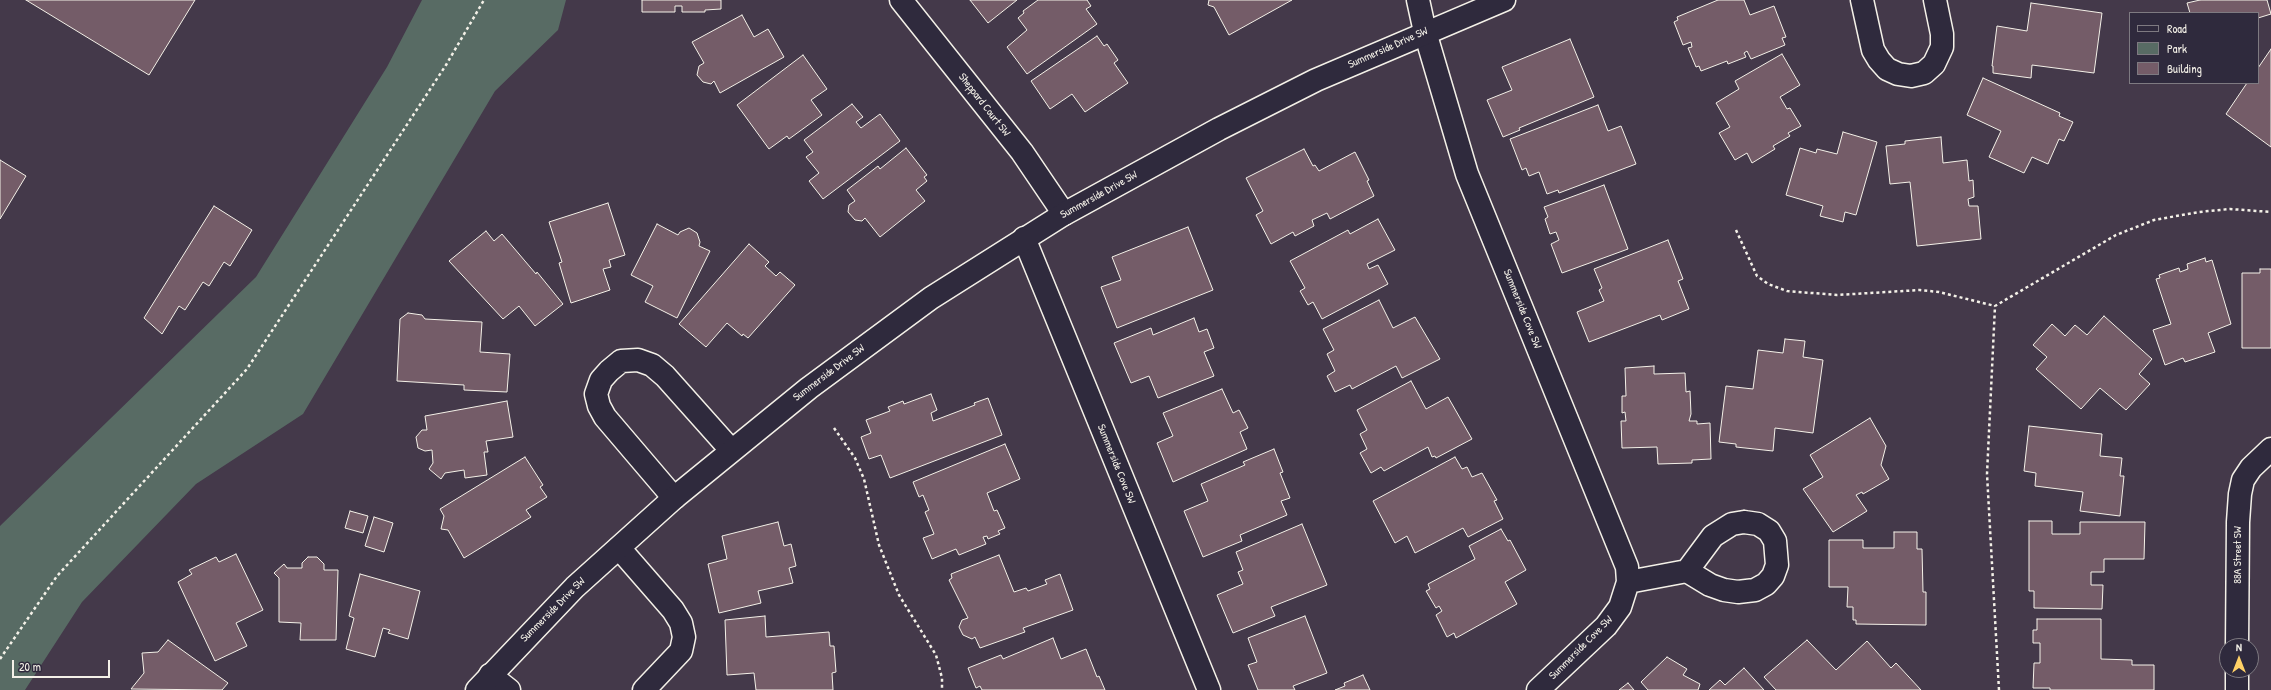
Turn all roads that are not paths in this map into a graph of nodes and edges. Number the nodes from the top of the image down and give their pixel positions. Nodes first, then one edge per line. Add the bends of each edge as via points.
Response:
1 (901, 0) edge
2 (1418, 0) edge
3 (1504, 0) edge
4 (1862, 0) edge
5 (1935, 0) edge
6 (1425, 32) junction
7 (1064, 214) junction
8 (1024, 238) junction
9 (2271, 449) edge
10 (731, 450) junction
11 (674, 498) junction
12 (619, 548) junction
13 (1687, 571) dead end
14 (1628, 582) junction
15 (2237, 638) edge
16 (2237, 678) edge
17 (483, 682) edge
18 (509, 690) edge
19 (644, 690) edge
20 (1209, 690) edge
21 (1538, 690) edge
22 (2237, 690) edge

1 - 7 street, Sheppard Court SW via 1022,152
2 - 6 street, Summerside Cove SW
3 - 6 street, Summerside Drive SW
4 - 5 street via 1873,50 1879,60 1887,69 1910,76 1924,73 1934,64 1942,46
6 - 7 street, Summerside Drive SW via 1316,80 1219,129
6 - 14 street, Summerside Cove SW via 1467,174 1620,549 1627,567
7 - 8 street, Summerside Drive SW
8 - 10 street, Summerside Drive SW via 931,298 875,338
8 - 20 street, Summerside Cove SW
9 - 15 street, 88A Street SW via 2251,468 2240,494
10 - 11 street, Summerside Drive SW
10 - 11 street via 665,376 652,365 638,360 621,361 609,371 601,380 596,394 599,406 605,417
11 - 12 street, Summerside Drive SW
12 - 17 street, Summerside Drive SW via 570,592
12 - 19 street via 673,610 681,624 684,637 681,651
13 - 14 street
14 - 21 street, Summerside Cove SW via 1620,607 1606,626
16 - 22 street
17 - 18 street, Summerside Drive SW

